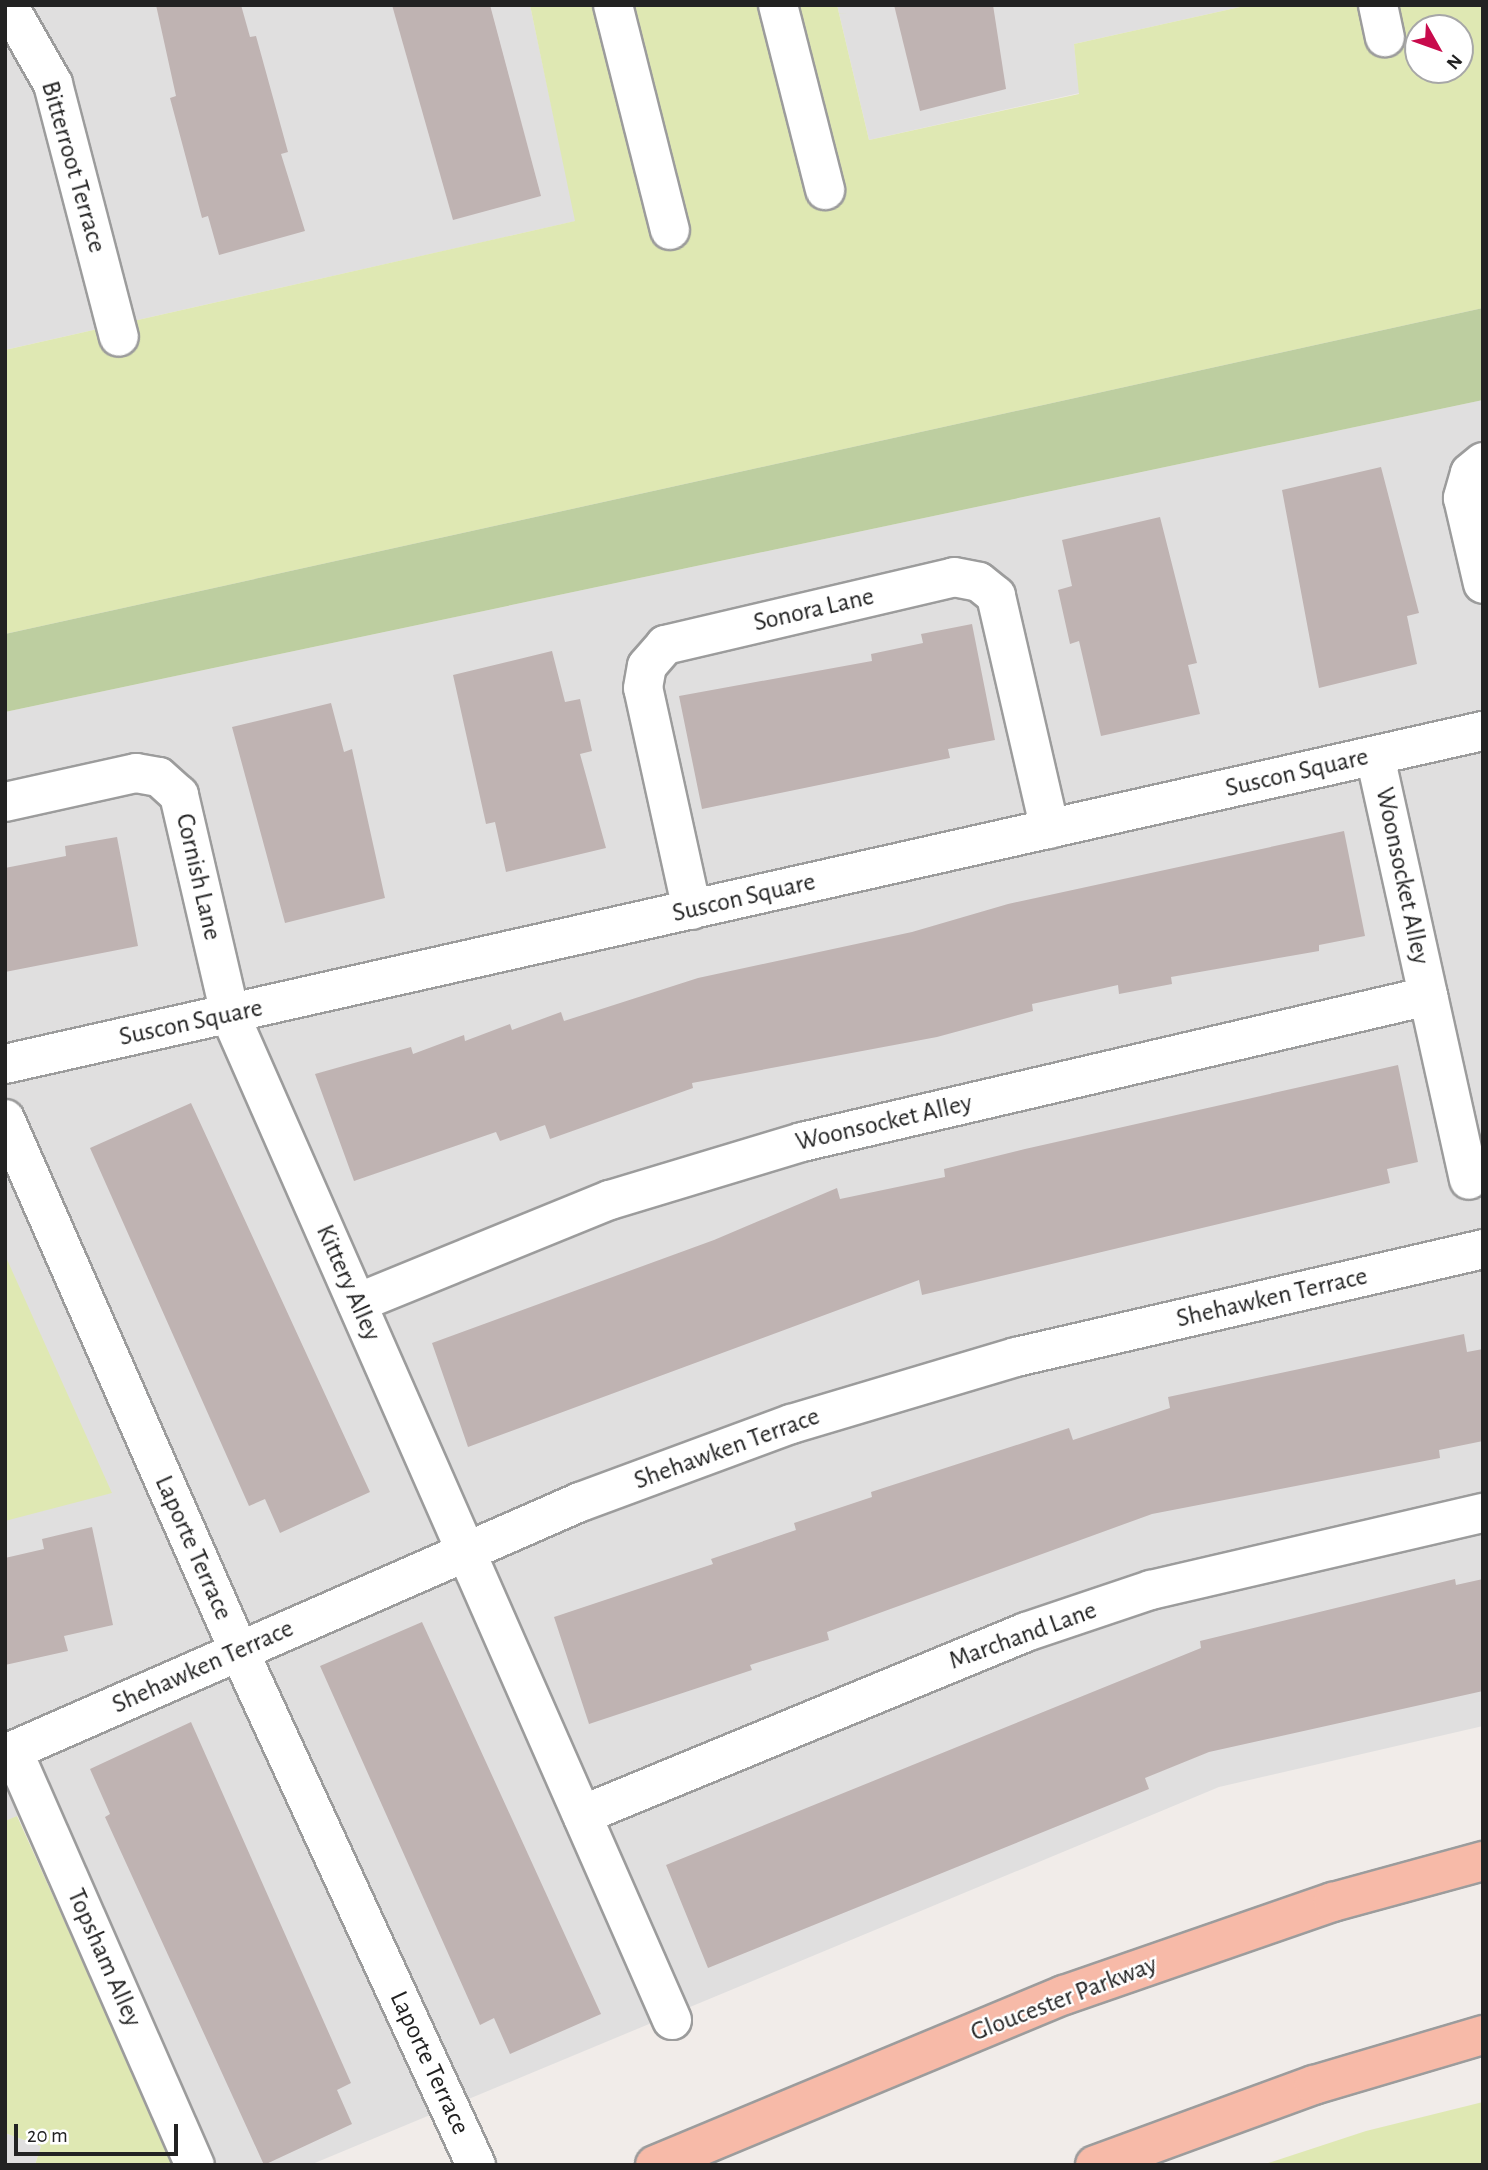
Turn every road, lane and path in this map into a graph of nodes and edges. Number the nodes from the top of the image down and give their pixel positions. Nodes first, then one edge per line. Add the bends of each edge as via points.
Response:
1 (8, 5) edge
2 (613, 5) edge
3 (778, 5) edge
4 (825, 190) dead end
5 (670, 230) dead end
6 (119, 337) dead end
7 (1483, 462) edge
8 (1483, 584) edge
9 (1483, 731) edge
10 (1375, 756) junction
11 (5, 802) edge
12 (1050, 829) junction
13 (692, 910) junction
14 (1428, 996) junction
15 (230, 1015) junction
16 (5, 1064) edge
17 (5, 1119) edge
18 (1469, 1180) dead end
19 (1483, 1249) edge
20 (357, 1303) junction
21 (1483, 1513) edge
22 (466, 1551) junction
23 (239, 1651) junction
24 (9, 1752) edge
25 (582, 1815) junction
26 (1483, 1861) edge
27 (671, 2020) dead end
28 (1483, 2035) edge
29 (195, 2165) edge
30 (476, 2165) edge
31 (655, 2165) edge
32 (1095, 2165) edge

1 - 6 street, Bitterroot Terrace via 53,84
2 - 5 street
3 - 4 street
7 - 8 street via 1469,473 1463,498
9 - 10 street, Suscon Square
10 - 12 street, Suscon Square
10 - 14 street, Woonsocket Alley
11 - 15 street, Cornish Lane via 136,773 159,777 179,795
12 - 13 street, Suscon Square
12 - 13 street, Sonora Lane via 996,596 979,582 954,577 664,645 647,666 643,688
13 - 15 street, Suscon Square
14 - 18 street, Woonsocket Alley
14 - 20 street, Woonsocket Alley via 802,1142 610,1200
15 - 16 street, Suscon Square
15 - 20 street, Kittery Alley
17 - 23 street, Laporte Terrace
19 - 22 street, Shehawken Terrace via 1003,1361 791,1424
20 - 22 street, Kittery Alley
21 - 25 street, Marchand Lane via 1151,1590 1038,1627
22 - 23 street, Shehawken Terrace
22 - 25 street
23 - 24 street, Shehawken Terrace
23 - 30 street, Laporte Terrace
24 - 29 street, Topsham Alley
25 - 27 street
26 - 31 main road, Gloucester Parkway via 1333,1902 1065,1995
28 - 32 main road via 1314,2085

